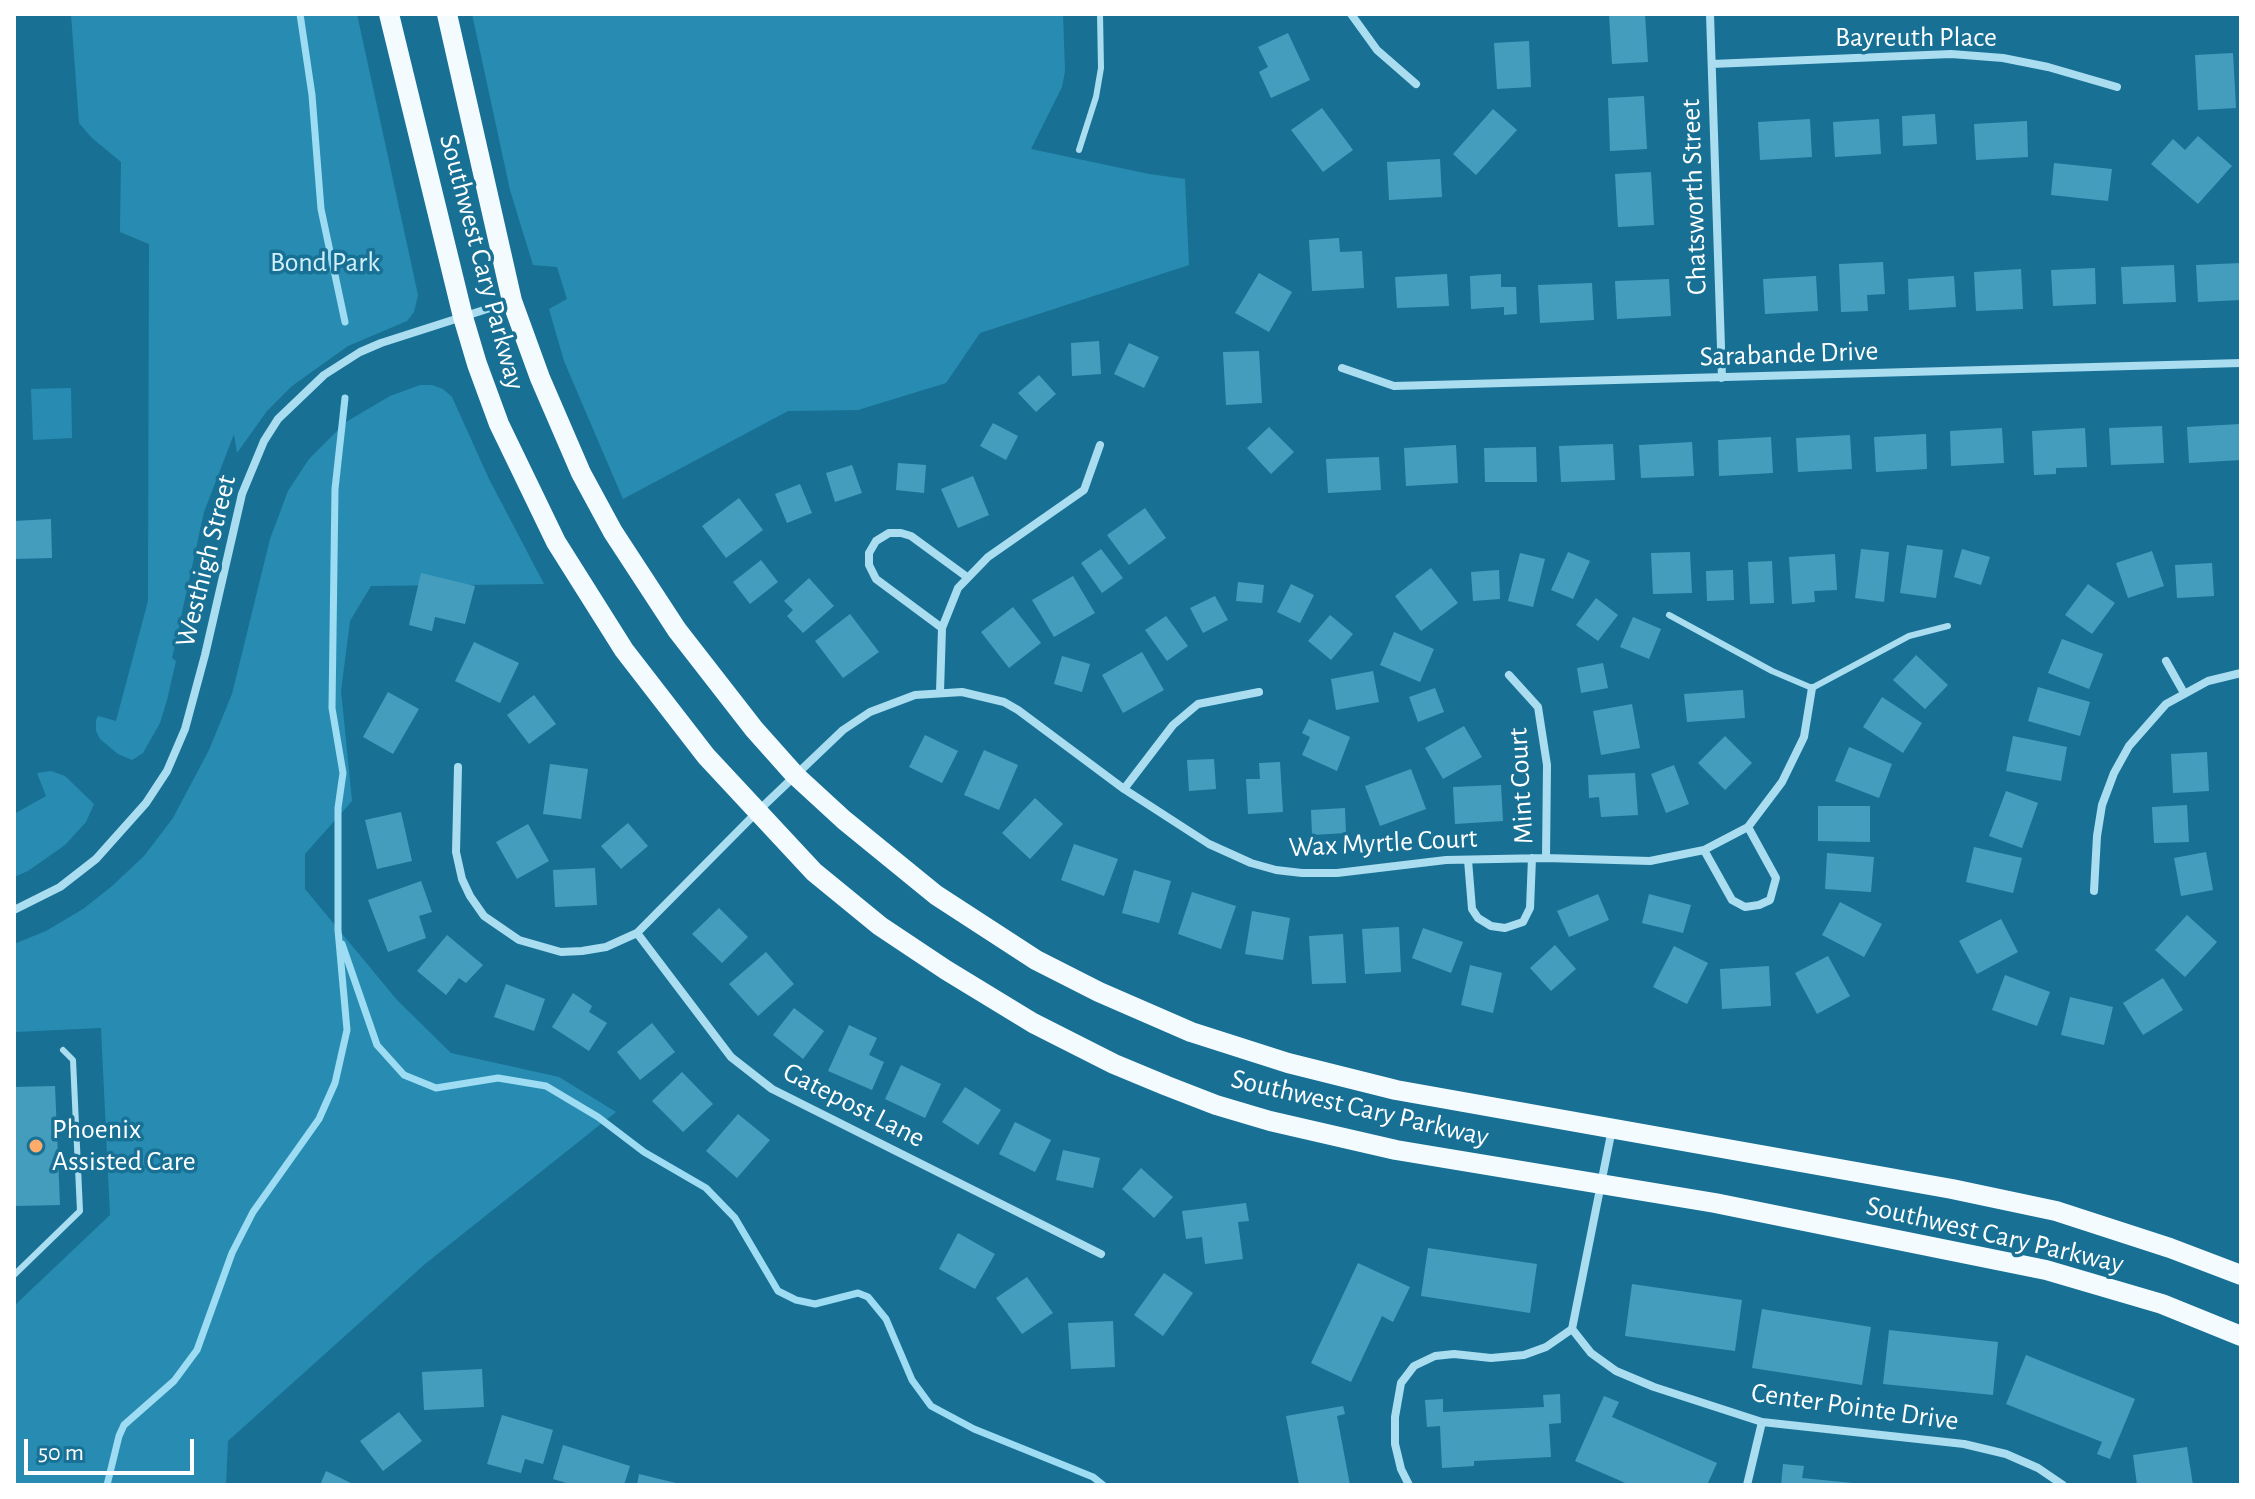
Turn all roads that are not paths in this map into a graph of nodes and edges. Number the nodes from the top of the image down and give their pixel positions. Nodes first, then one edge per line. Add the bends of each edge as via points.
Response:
1 (389, 14) edge
2 (447, 14) edge
3 (1100, 14) edge
4 (1351, 14) edge
5 (1710, 14) edge
6 (1712, 64) junction
7 (1416, 84) dead end
8 (2117, 87) dead end
9 (1079, 150) dead end
10 (512, 301) junction
11 (463, 317) junction
12 (2241, 363) edge
13 (1342, 368) dead end
14 (1722, 378) junction
15 (1100, 445) dead end
16 (967, 577) junction
17 (1669, 615) dead end
18 (1948, 626) dead end
19 (942, 628) junction
20 (2166, 661) dead end
21 (2241, 673) edge
22 (1509, 675) dead end
23 (1812, 688) junction
24 (940, 692) junction
25 (1259, 692) dead end
26 (2184, 693) junction
27 (458, 767) dead end
28 (795, 775) junction
29 (1124, 789) junction
30 (757, 812) junction
31 (1748, 827) junction
32 (1704, 850) junction
33 (1532, 858) junction
34 (1546, 858) junction
35 (1468, 860) junction
36 (2094, 891) dead end
37 (14, 910) edge
38 (637, 933) junction
39 (63, 1050) dead end
40 (1613, 1129) junction
41 (1599, 1185) junction
42 (1101, 1254) dead end
43 (14, 1275) edge
44 (2241, 1275) edge
45 (1572, 1329) junction
46 (2241, 1336) edge
47 (1762, 1422) junction
48 (1409, 1485) edge
49 (1747, 1485) edge
50 (2063, 1485) edge

1 - 11 main road, Southwest Cary Parkway
2 - 10 main road, Southwest Cary Parkway
3 - 9 lane via 1101,68
4 - 7 street via 1377,50
5 - 6 street, Chatsworth Street
6 - 8 street, Bayreuth Place via 1951,54 2003,58
6 - 14 street, Chatsworth Street
10 - 11 street, Westhigh Street
10 - 28 main road, Southwest Cary Parkway via 581,473 613,532 677,630
11 - 30 main road, Southwest Cary Parkway via 499,424 556,542 659,698
11 - 37 street, Westhigh Street via 381,343 339,363 278,419 242,494 201,670 167,771 96,859 60,887
12 - 14 street, Sarabande Drive
13 - 14 street, Sarabande Drive via 1394,386
15 - 16 street via 1084,490
16 - 19 street
16 - 19 street via 901,533 876,541 869,553 876,579
17 - 23 lane
18 - 23 lane via 1909,636
19 - 24 street
20 - 26 street
21 - 26 street
22 - 34 street, Mint Court via 1538,707 1547,765
23 - 31 street, Wax Myrtle Court via 1804,737 1794,759
24 - 28 street, Wax Myrtle Court via 904,698 870,712
24 - 29 street, Wax Myrtle Court via 1004,702
25 - 29 street via 1198,704 1173,725
26 - 36 street via 2150,719 2114,773 2102,805
27 - 38 street via 456,852 462,879 484,916 519,940 561,952 606,947
28 - 30 street, Wax Myrtle Court
28 - 40 main road, Southwest Cary Parkway via 936,895 1036,960 1144,1013 1334,1075
29 - 35 street, Wax Myrtle Court via 1209,844 1276,870 1337,873
30 - 38 street, Wax Myrtle Court
30 - 41 main road, Southwest Cary Parkway via 814,872 880,926 1003,1007 1114,1064 1270,1121 1396,1150
31 - 32 street, Wax Myrtle Court
31 - 32 street via 1776,878 1770,900 1745,907 1732,900
32 - 34 street, Wax Myrtle Court via 1650,861
33 - 34 street, Wax Myrtle Court
33 - 35 street, Wax Myrtle Court
33 - 35 street via 1530,908 1523,922 1505,928 1491,926 1472,909
38 - 42 street, Gatepost Lane via 731,1057 772,1089
39 - 43 lane via 73,1060 80,1211
40 - 41 street
40 - 44 main road, Southwest Cary Parkway via 2056,1211
41 - 45 street
41 - 46 main road, Southwest Cary Parkway via 2046,1270 2162,1304
45 - 47 street, Center Pointe Drive via 1591,1353 1616,1371
45 - 48 street via 1524,1355 1454,1354 1414,1366 1401,1383 1395,1417 1395,1444
47 - 49 street
47 - 50 street, Center Pointe Drive via 1964,1444 2017,1459

